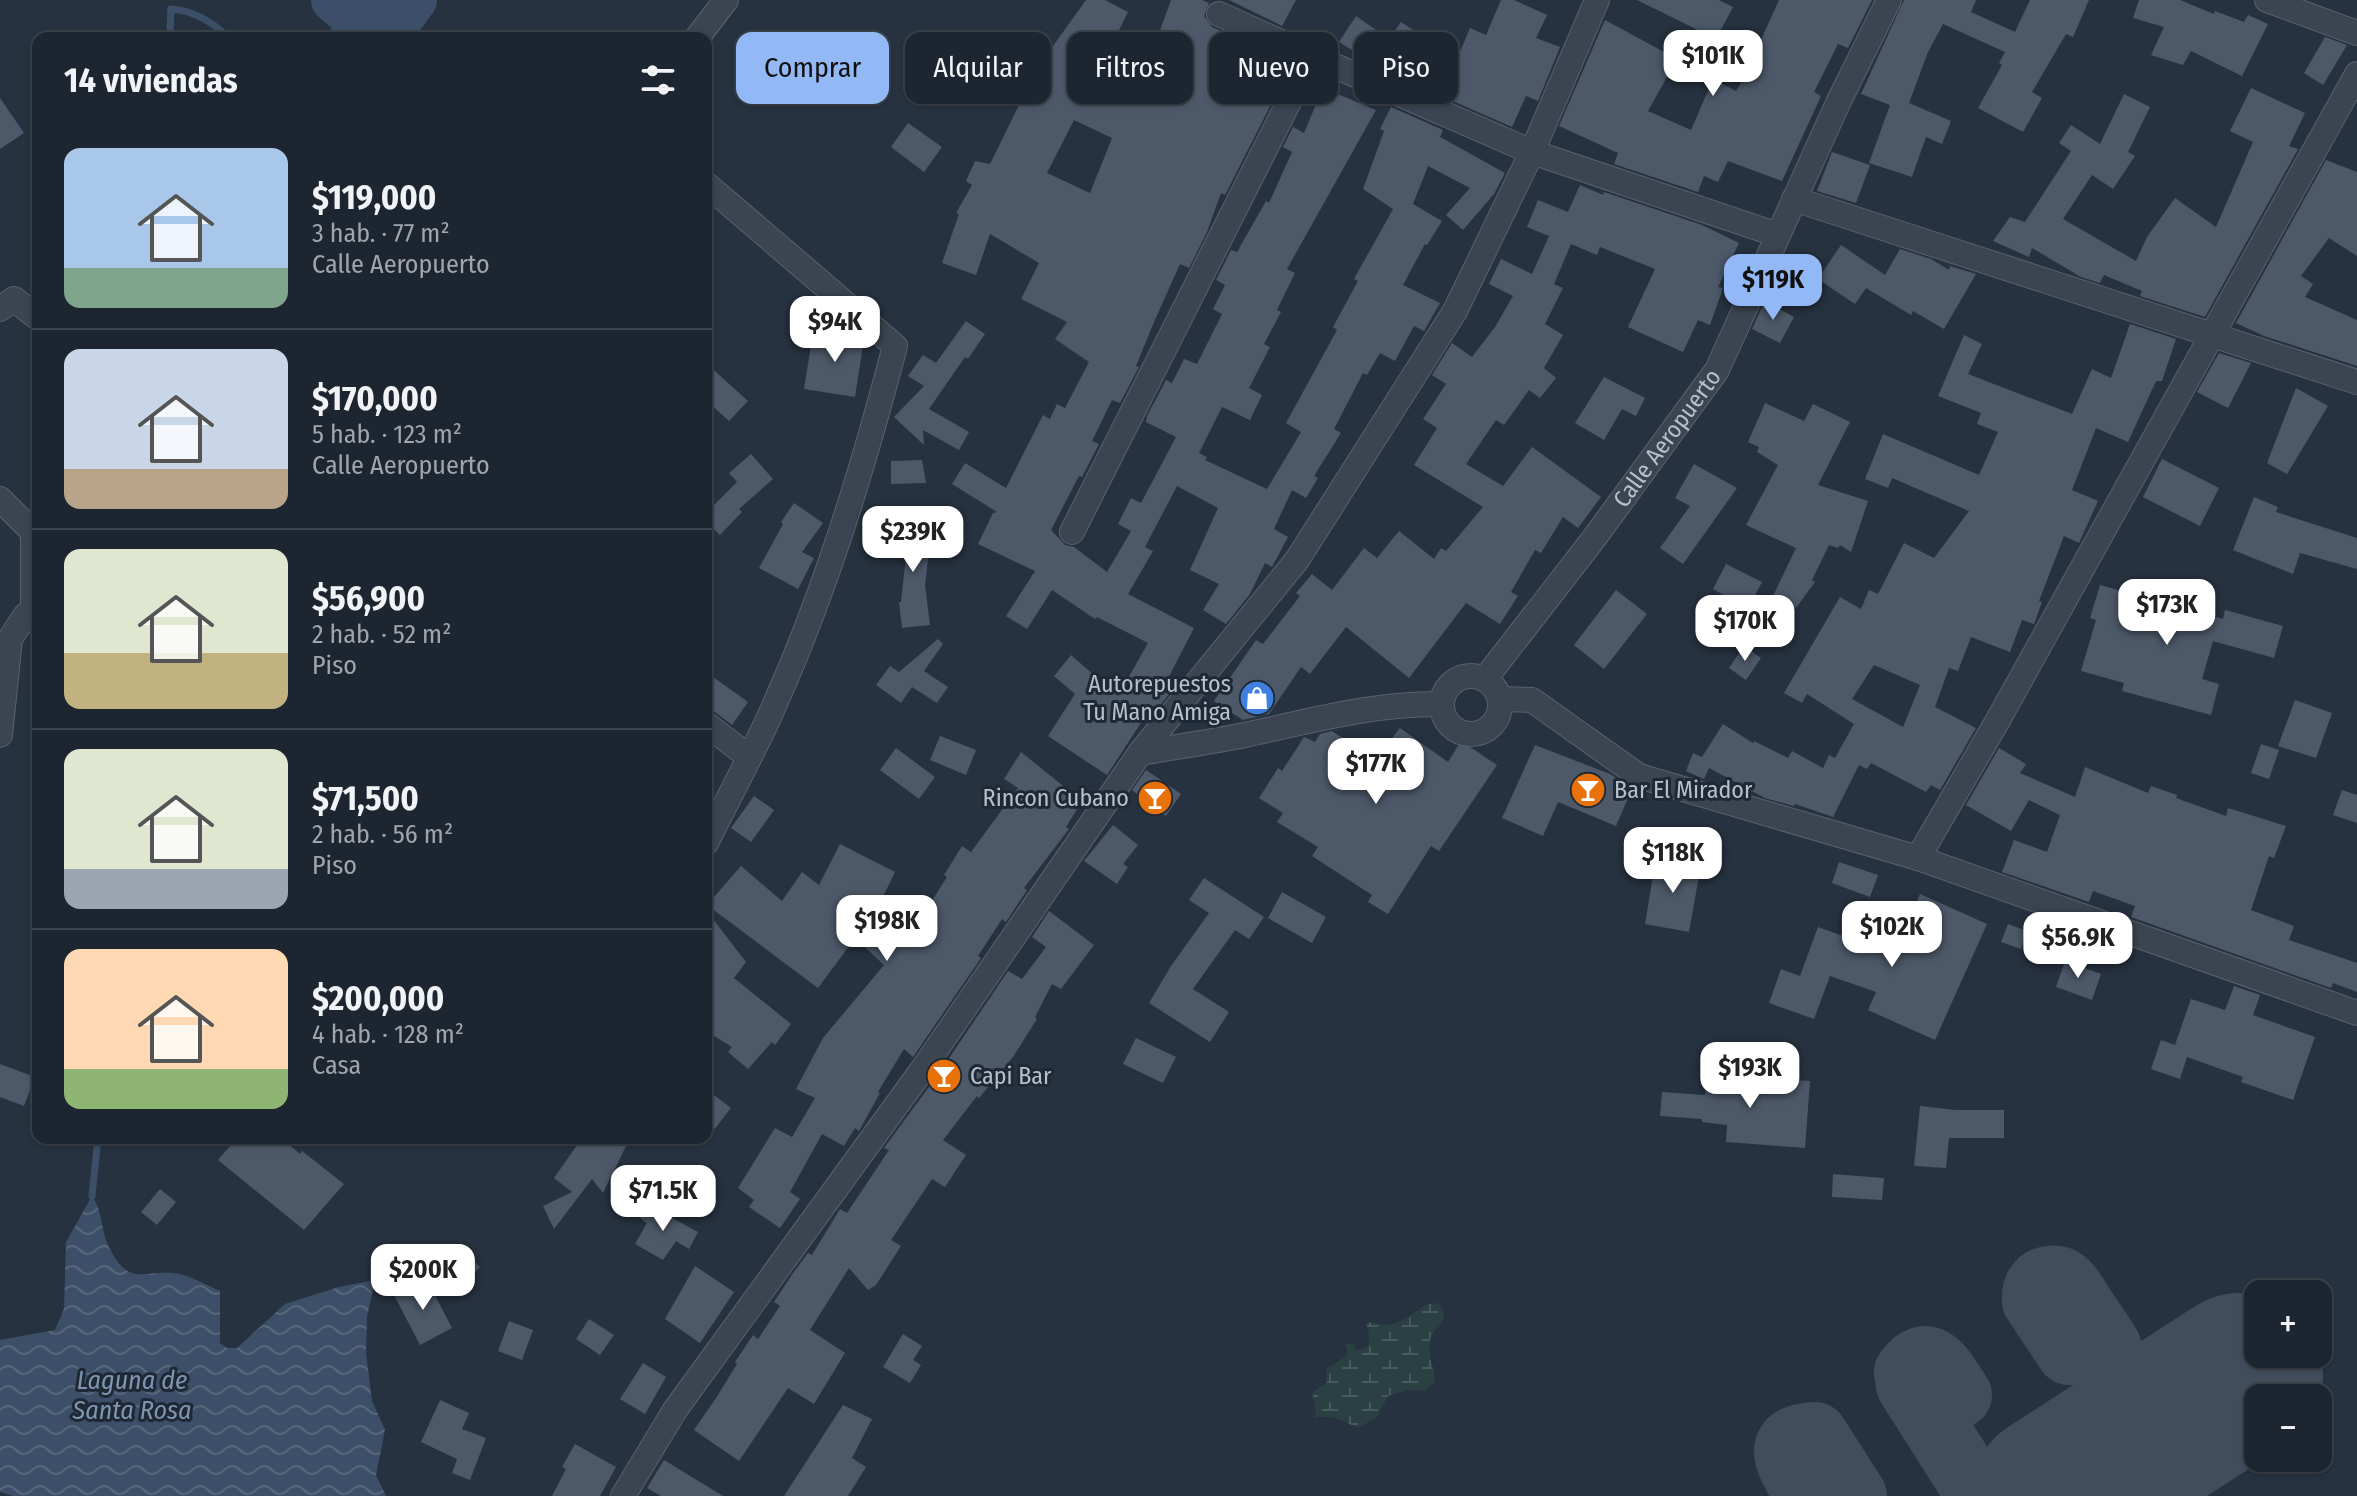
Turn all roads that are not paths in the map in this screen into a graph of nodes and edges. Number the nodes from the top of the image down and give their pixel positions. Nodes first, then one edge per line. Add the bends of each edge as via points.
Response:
1 (726, 0) edge
2 (1597, 0) edge
3 (1889, 0) edge
4 (2267, 0) edge
5 (1219, 14) dead end
6 (702, 32) edge
7 (1259, 32) edge
8 (2357, 33) edge
9 (1338, 67) edge
10 (2357, 74) edge
11 (1288, 104) edge
12 (1532, 152) junction
13 (712, 189) edge
14 (1794, 199) junction
15 (1778, 235) junction
16 (0, 309) edge
17 (32, 313) edge
18 (2210, 335) junction
19 (2357, 382) edge
20 (0, 499) edge
21 (32, 527) edge
22 (1072, 532) dead end
23 (32, 610) edge
24 (1485, 679) junction
25 (1500, 699) junction
26 (1442, 704) junction
27 (712, 729) edge
28 (0, 735) edge
29 (1140, 753) junction
30 (749, 757) junction
31 (712, 831) edge
32 (1918, 858) junction
33 (2357, 1013) edge
34 (623, 1496) edge

1 - 6 street
2 - 12 street
3 - 14 street, Calle Aeropuerto
4 - 8 street
5 - 7 street
9 - 12 street
10 - 18 street
11 - 22 street
12 - 15 street
12 - 29 street via 1455,311 1297,560
13 - 30 street via 895,346 870,443 820,590
14 - 15 street, Calle Aeropuerto
14 - 18 street
15 - 24 street, Calle Aeropuerto via 1717,370
16 - 17 street via 14,299
18 - 19 street
18 - 32 street
20 - 21 street
23 - 28 street via 10,639
24 - 25 street
24 - 26 street via 1456,680
25 - 26 street via 1495,722 1474,734 1451,726
25 - 32 street via 1532,700 1639,776
26 - 29 street via 1344,713
27 - 30 street
29 - 34 street via 922,1070 675,1410
30 - 31 street
32 - 33 street

